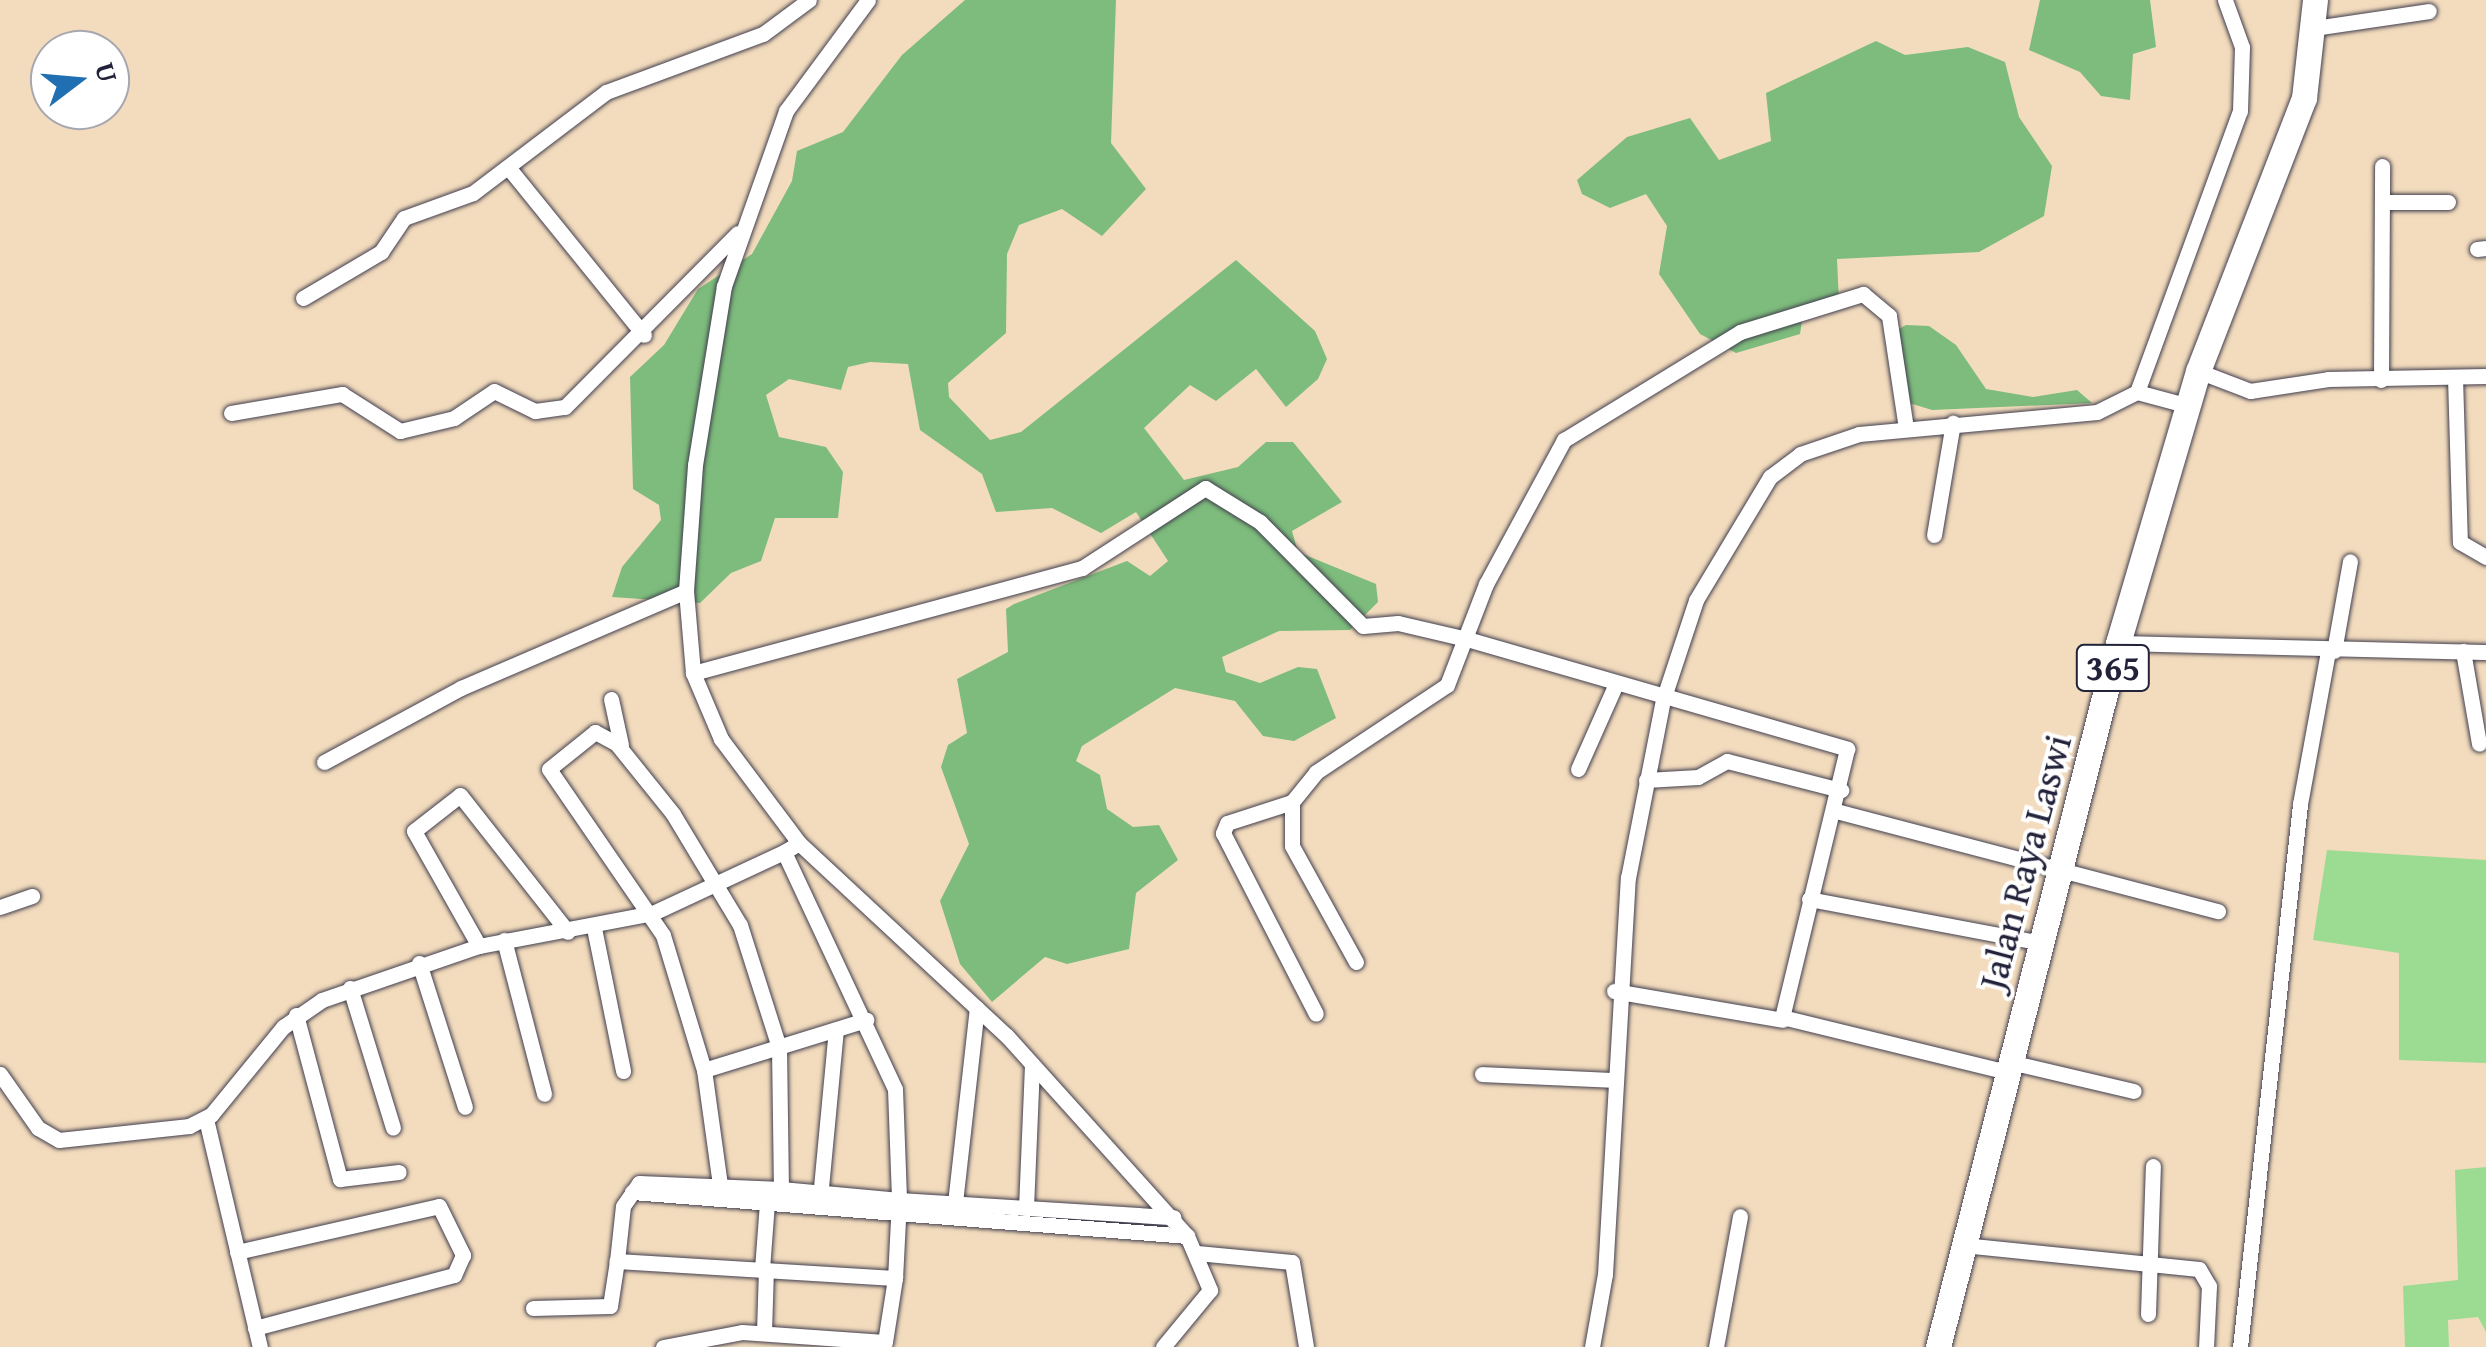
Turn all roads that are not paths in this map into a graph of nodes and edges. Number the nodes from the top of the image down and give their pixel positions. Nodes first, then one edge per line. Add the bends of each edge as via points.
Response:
1 (809, 0) edge
2 (868, 0) edge
3 (2226, 0) edge
4 (2315, 0) edge
5 (2429, 11) dead end
6 (2314, 28) junction
7 (2382, 166) dead end
8 (508, 168) junction
9 (2386, 202) junction
10 (2448, 202) dead end
11 (741, 230) junction
12 (303, 298) dead end
13 (644, 335) junction
14 (2198, 371) junction
15 (2486, 376) edge
16 (2455, 377) junction
17 (2381, 380) junction
18 (2137, 392) junction
19 (2188, 406) junction
20 (231, 414) dead end
21 (1954, 423) junction
22 (1906, 428) junction
23 (1934, 535) dead end
24 (2486, 557) edge
25 (2350, 561) dead end
26 (686, 591) junction
27 (1467, 639) junction
28 (2118, 643) junction
29 (2331, 651) junction
30 (2463, 651) junction
31 (2486, 652) edge
32 (693, 674) junction
33 (1615, 686) junction
34 (611, 699) dead end
35 (1663, 700) junction
36 (2480, 744) dead end
37 (622, 749) junction
38 (324, 762) dead end
39 (1578, 769) dead end
40 (1646, 780) junction
41 (1841, 790) junction
42 (1292, 802) junction
43 (1836, 811) junction
44 (792, 847) junction
45 (2060, 875) junction
46 (722, 886) junction
47 (32, 896) dead end
48 (1809, 899) junction
49 (0, 907) edge
50 (2218, 911) dead end
51 (654, 913) junction
52 (594, 928) junction
53 (568, 932) junction
54 (504, 940) junction
55 (2042, 943) junction
56 (480, 946) junction
57 (1356, 962) dead end
58 (420, 963) junction
59 (350, 988) junction
60 (1614, 991) junction
61 (977, 1008) junction
62 (1316, 1014) dead end
63 (296, 1015) junction
64 (866, 1020) junction
65 (1783, 1020) junction
66 (836, 1030) junction
67 (780, 1047) junction
68 (1032, 1064) junction
69 (2008, 1067) junction
70 (704, 1070) junction
71 (623, 1071) dead end
72 (0, 1074) edge
73 (1482, 1074) dead end
74 (1615, 1080) junction
75 (2134, 1091) dead end
76 (544, 1094) dead end
77 (465, 1107) dead end
78 (206, 1119) junction
79 (392, 1128) dead end
80 (2153, 1166) dead end
81 (398, 1172) dead end
82 (720, 1185) junction
83 (780, 1188) junction
84 (628, 1192) junction
85 (820, 1199) junction
86 (955, 1203) junction
87 (767, 1204) junction
88 (899, 1208) junction
89 (1026, 1208) junction
90 (1740, 1216) dead end
91 (1173, 1217) junction
92 (1187, 1236) junction
93 (1962, 1245) junction
94 (237, 1252) junction
95 (1197, 1252) junction
96 (618, 1261) junction
97 (2152, 1262) junction
98 (764, 1269) junction
99 (895, 1278) junction
100 (533, 1308) dead end
101 (2148, 1314) dead end
102 (255, 1328) junction
103 (764, 1332) junction
104 (260, 1347) edge
105 (663, 1347) edge
106 (1163, 1347) edge
107 (1306, 1347) edge
108 (1592, 1347) edge
109 (1716, 1347) edge
110 (1938, 1347) edge
111 (2206, 1347) edge
112 (2240, 1347) edge

1 - 8 street via 763,34 606,92
2 - 11 street via 808,70
3 - 18 street via 2242,47 2240,110
4 - 6 main road, Jalan Raya Laswi / 365
5 - 6 street
6 - 14 main road, Jalan Raya Laswi / 365 via 2304,98
7 - 9 street
8 - 12 street via 437,211 404,218 381,252
8 - 13 street
9 - 10 street
9 - 17 street
11 - 13 street
11 - 26 street via 702,387
13 - 20 street via 576,400 552,411 494,391 462,414 408,431 342,394
14 - 17 street via 2250,391
14 - 19 main road, Jalan Raya Laswi / 365
15 - 16 street
16 - 17 street
16 - 24 street via 2460,542
18 - 19 street
18 - 21 street via 2098,412
19 - 28 main road, Jalan Raya Laswi / 365
21 - 22 street
21 - 23 street
22 - 27 street via 1889,316 1878,298 1854,294 1740,332 1564,440
22 - 35 street via 1818,446 1770,477 1696,600
25 - 29 street
26 - 32 street
26 - 38 street via 461,688
27 - 32 street via 1350,621 1260,522 1202,488 1082,568
27 - 33 street
27 - 42 street via 1434,698 1316,772
28 - 29 street
28 - 45 main road, Jalan Raya Laswi / 365
29 - 30 street
29 - 112 street via 2300,804
30 - 31 street
30 - 36 street
32 - 44 street via 721,739
33 - 35 street
33 - 39 street
34 - 37 street
35 - 40 street
35 - 41 street via 1846,748
37 - 46 street
37 - 51 street via 595,732 549,769
40 - 41 street via 1698,777 1728,761
40 - 60 street
41 - 43 street
42 - 57 street via 1292,846
42 - 62 street via 1224,824 1222,833
43 - 45 street
43 - 48 street
44 - 46 street
44 - 61 street
44 - 64 street
45 - 50 street
45 - 55 main road, Jalan Raya Laswi / 365
46 - 51 street
46 - 67 street
47 - 49 street
48 - 55 street
48 - 65 street
51 - 52 street
51 - 70 street
52 - 53 street
52 - 71 street
53 - 54 street
53 - 56 street via 460,795 414,833
54 - 56 street
54 - 76 street
55 - 69 main road, Jalan Raya Laswi / 365
56 - 58 street
58 - 59 street
58 - 77 street
59 - 63 street
59 - 79 street
60 - 65 street
60 - 74 street
61 - 68 street
61 - 86 street
63 - 78 street
63 - 81 street via 340,1179
64 - 66 street
64 - 88 street via 895,1089
65 - 69 street
66 - 67 street
66 - 85 street
67 - 70 street
67 - 83 street
68 - 89 street
68 - 91 street
69 - 75 street
69 - 93 main road, Jalan Raya Laswi / 365
70 - 82 street
72 - 78 street via 38,1128 59,1140
73 - 74 street
74 - 108 street
78 - 94 street
80 - 97 street
82 - 83 street
82 - 84 street via 638,1184
83 - 85 street
84 - 87 street
84 - 96 street
85 - 87 street
85 - 88 street
86 - 88 street
86 - 89 street
87 - 98 street
88 - 92 street
88 - 99 street
89 - 91 street
90 - 109 street
91 - 92 street
92 - 95 street
93 - 97 street
93 - 110 main road, Jalan Raya Laswi / 365
94 - 102 street
94 - 102 street via 439,1206 463,1255 454,1275
95 - 106 street via 1209,1294
95 - 107 street via 1292,1262
96 - 98 street
96 - 100 street via 610,1306
97 - 101 street
97 - 111 street via 2205,1274
98 - 99 street
98 - 103 street
99 - 103 street via 888,1341
102 - 104 street
103 - 105 street

